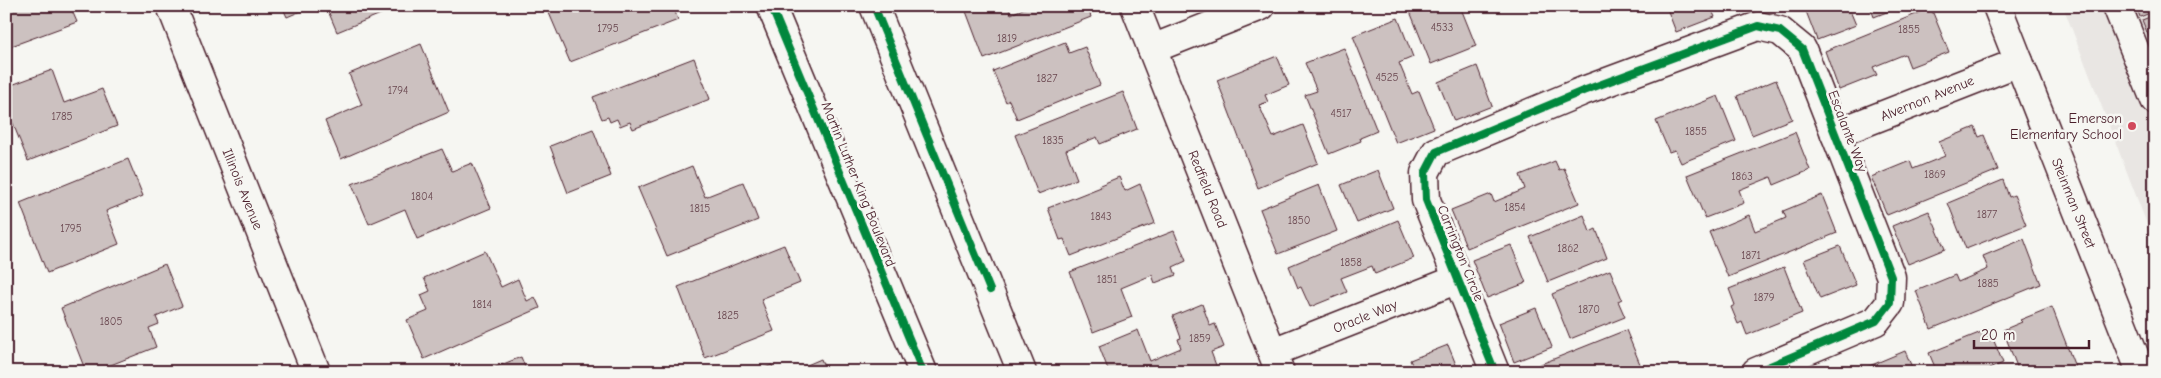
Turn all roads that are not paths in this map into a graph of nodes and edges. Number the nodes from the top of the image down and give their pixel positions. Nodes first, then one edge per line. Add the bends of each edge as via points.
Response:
1 (171, 6) edge
2 (771, 6) edge
3 (874, 6) edge
4 (1135, 6) edge
5 (1261, 6) edge
6 (1997, 6) edge
7 (2117, 6) edge
8 (1152, 49) junction
9 (2019, 62) junction
10 (1583, 90) joint
11 (2155, 100) edge
12 (1836, 134) junction
13 (1458, 279) junction
14 (1276, 362) edge
15 (316, 372) edge
16 (923, 372) edge
17 (1022, 372) edge
18 (1495, 372) edge
19 (1756, 372) edge
20 (2141, 372) edge

1 - 15 street, Illinois Avenue
2 - 16 street, Martin Luther King Boulevard
3 - 17 street
4 - 8 street, Redfield Road
5 - 8 street
6 - 9 street, Steinman Street
7 - 11 street
8 - 14 street, Redfield Road
9 - 12 street, Alvernon Avenue
9 - 20 street, Steinman Street
10 - 12 street, Escalante Way via 1758,26 1780,31 1802,48
10 - 13 street, Carrington Circle via 1436,152 1426,173 1426,200
12 - 19 street, Escalante Way via 1891,277 1890,303 1876,321
13 - 14 street, Oracle Way
13 - 18 street, Carrington Circle

